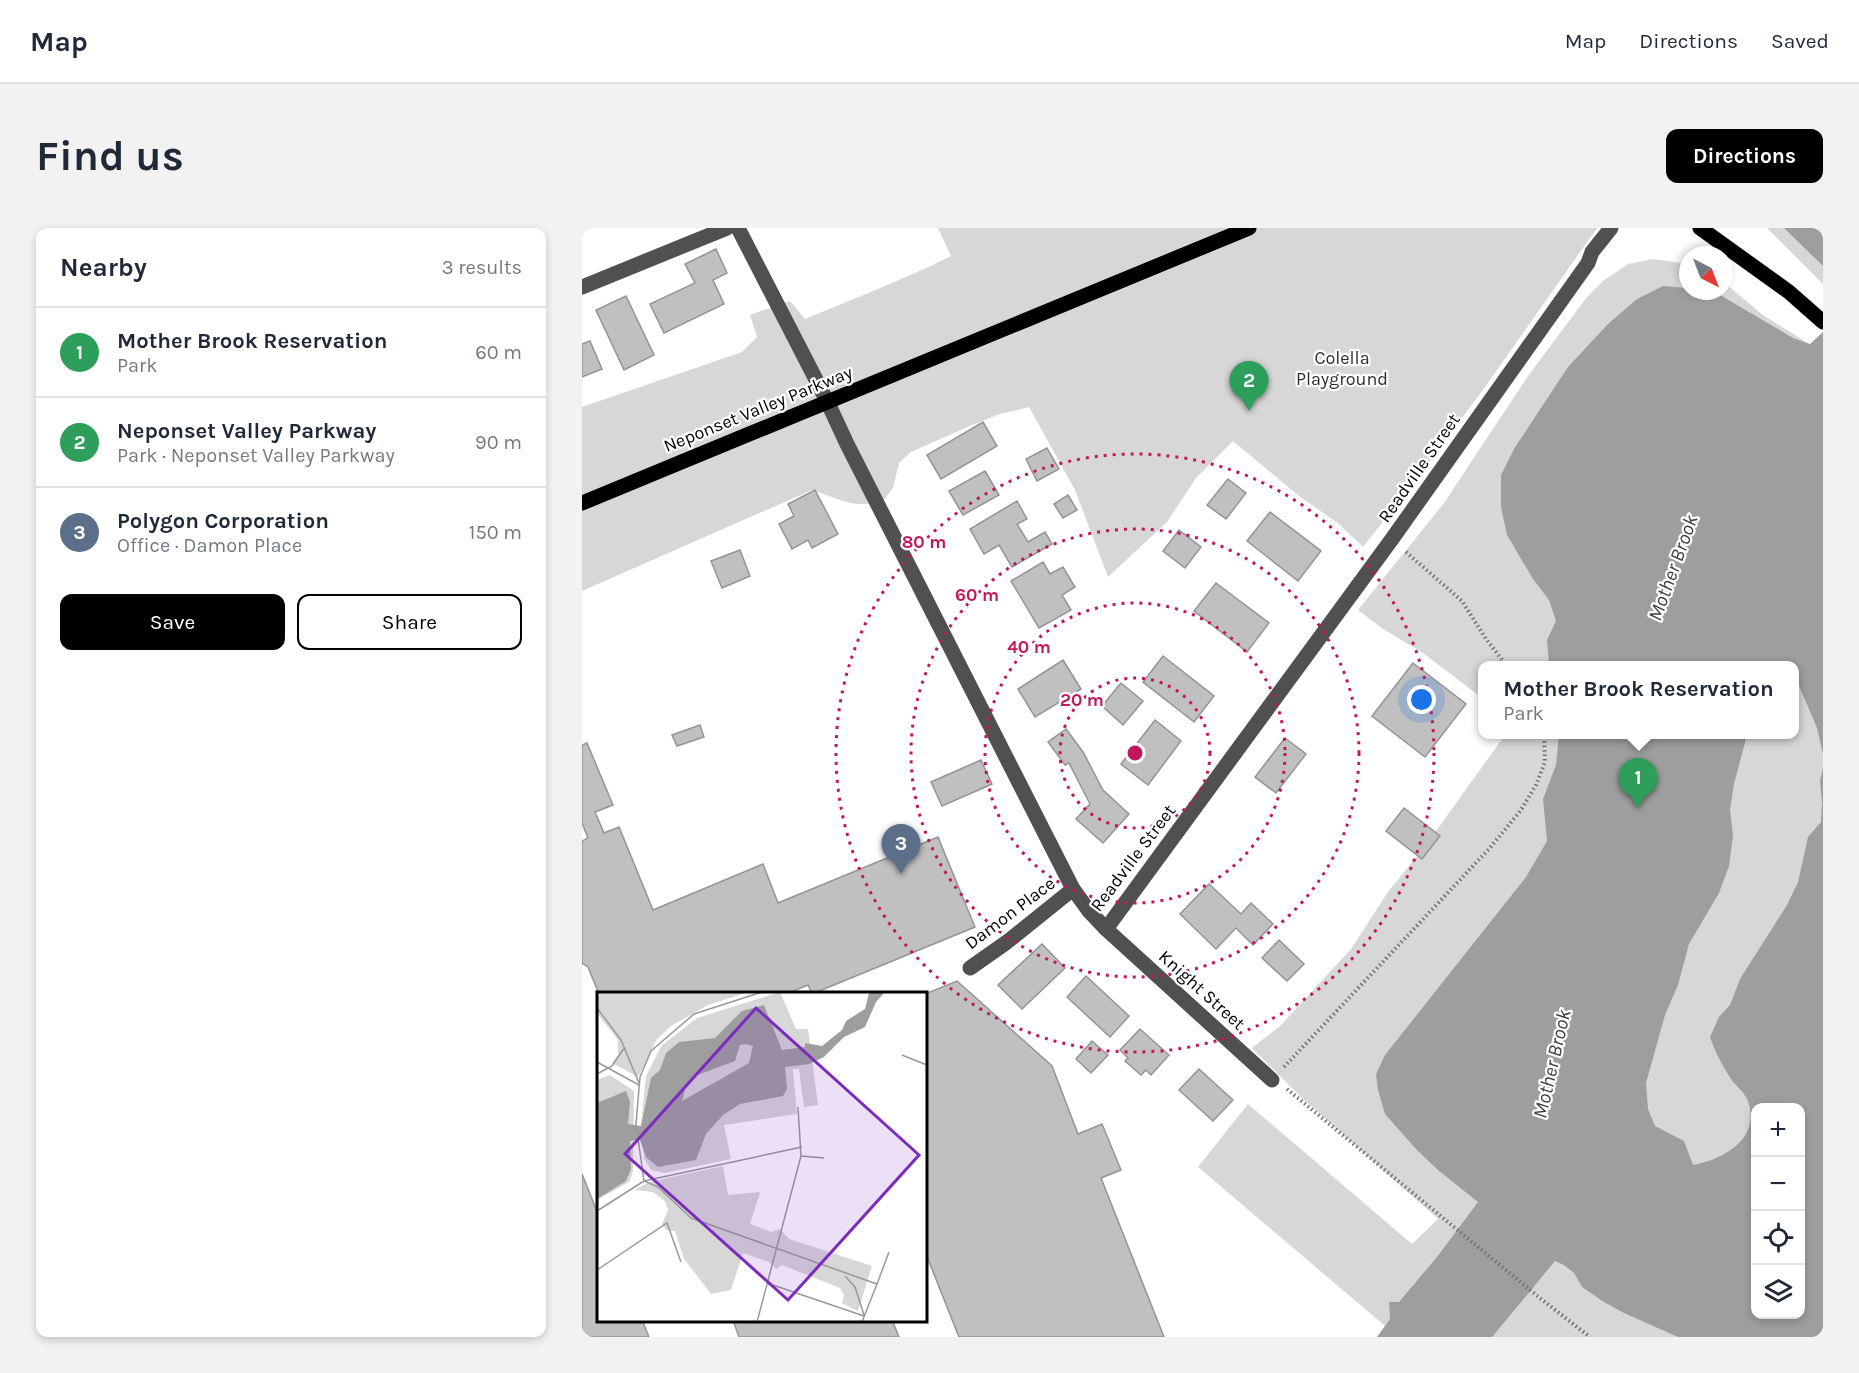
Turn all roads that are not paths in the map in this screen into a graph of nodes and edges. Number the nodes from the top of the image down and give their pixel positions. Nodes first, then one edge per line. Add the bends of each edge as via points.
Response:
1 (727, 228) edge
2 (738, 228) edge
3 (1249, 228) edge
4 (1611, 228) edge
5 (1700, 228) edge
6 (582, 287) edge
7 (1821, 320) edge
8 (827, 401) junction
9 (582, 503) edge
10 (1073, 889) junction
11 (1106, 929) junction
12 (970, 968) dead end
13 (1272, 1080) road end

1 - 6 street
2 - 8 street, Readville Street
3 - 8 main road, Neponset Valley Parkway
4 - 11 street, Readville Street via 1392,539
5 - 7 main road
8 - 9 main road, Neponset Valley Parkway
8 - 10 street, Readville Street
10 - 11 street, Readville Street
10 - 12 street, Damon Place
11 - 13 street, Knight Street

